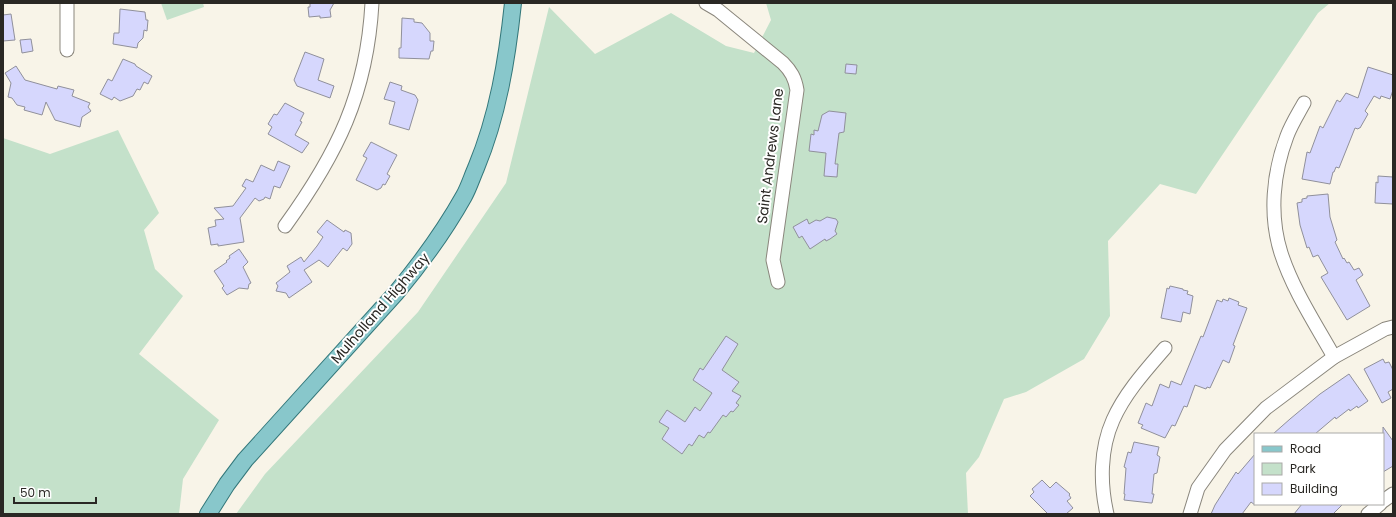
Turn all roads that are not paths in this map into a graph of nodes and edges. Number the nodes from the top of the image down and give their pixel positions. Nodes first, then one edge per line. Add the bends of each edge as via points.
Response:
1 (67, 3) edge
2 (372, 3) edge
3 (513, 3) edge
4 (706, 3) edge
5 (67, 50) dead end
6 (1304, 103) dead end
7 (285, 226) dead end
8 (778, 282) dead end
9 (1393, 327) edge
10 (1165, 348) dead end
11 (1334, 357) junction
12 (1393, 494) edge
13 (1384, 500) edge
14 (1379, 505) edge
15 (208, 514) edge
16 (1107, 514) edge
17 (1190, 514) edge
18 (1368, 514) edge

1 - 5 street
2 - 7 street via 367,50 352,110 337,145 320,175
3 - 15 main road, Mulholland Highway via 505,69 496,110 485,148 465,195 418,266 245,460
4 - 8 street, Saint Andrews Lane via 783,63 795,79 797,90 773,260
6 - 11 street via 1287,135 1280,159 1275,181 1274,218 1281,253 1297,291
9 - 11 street
10 - 16 street via 1136,382 1113,420 1102,454 1103,498
11 - 17 street via 1266,408 1224,450 1198,488
12 - 13 street
14 - 18 street

